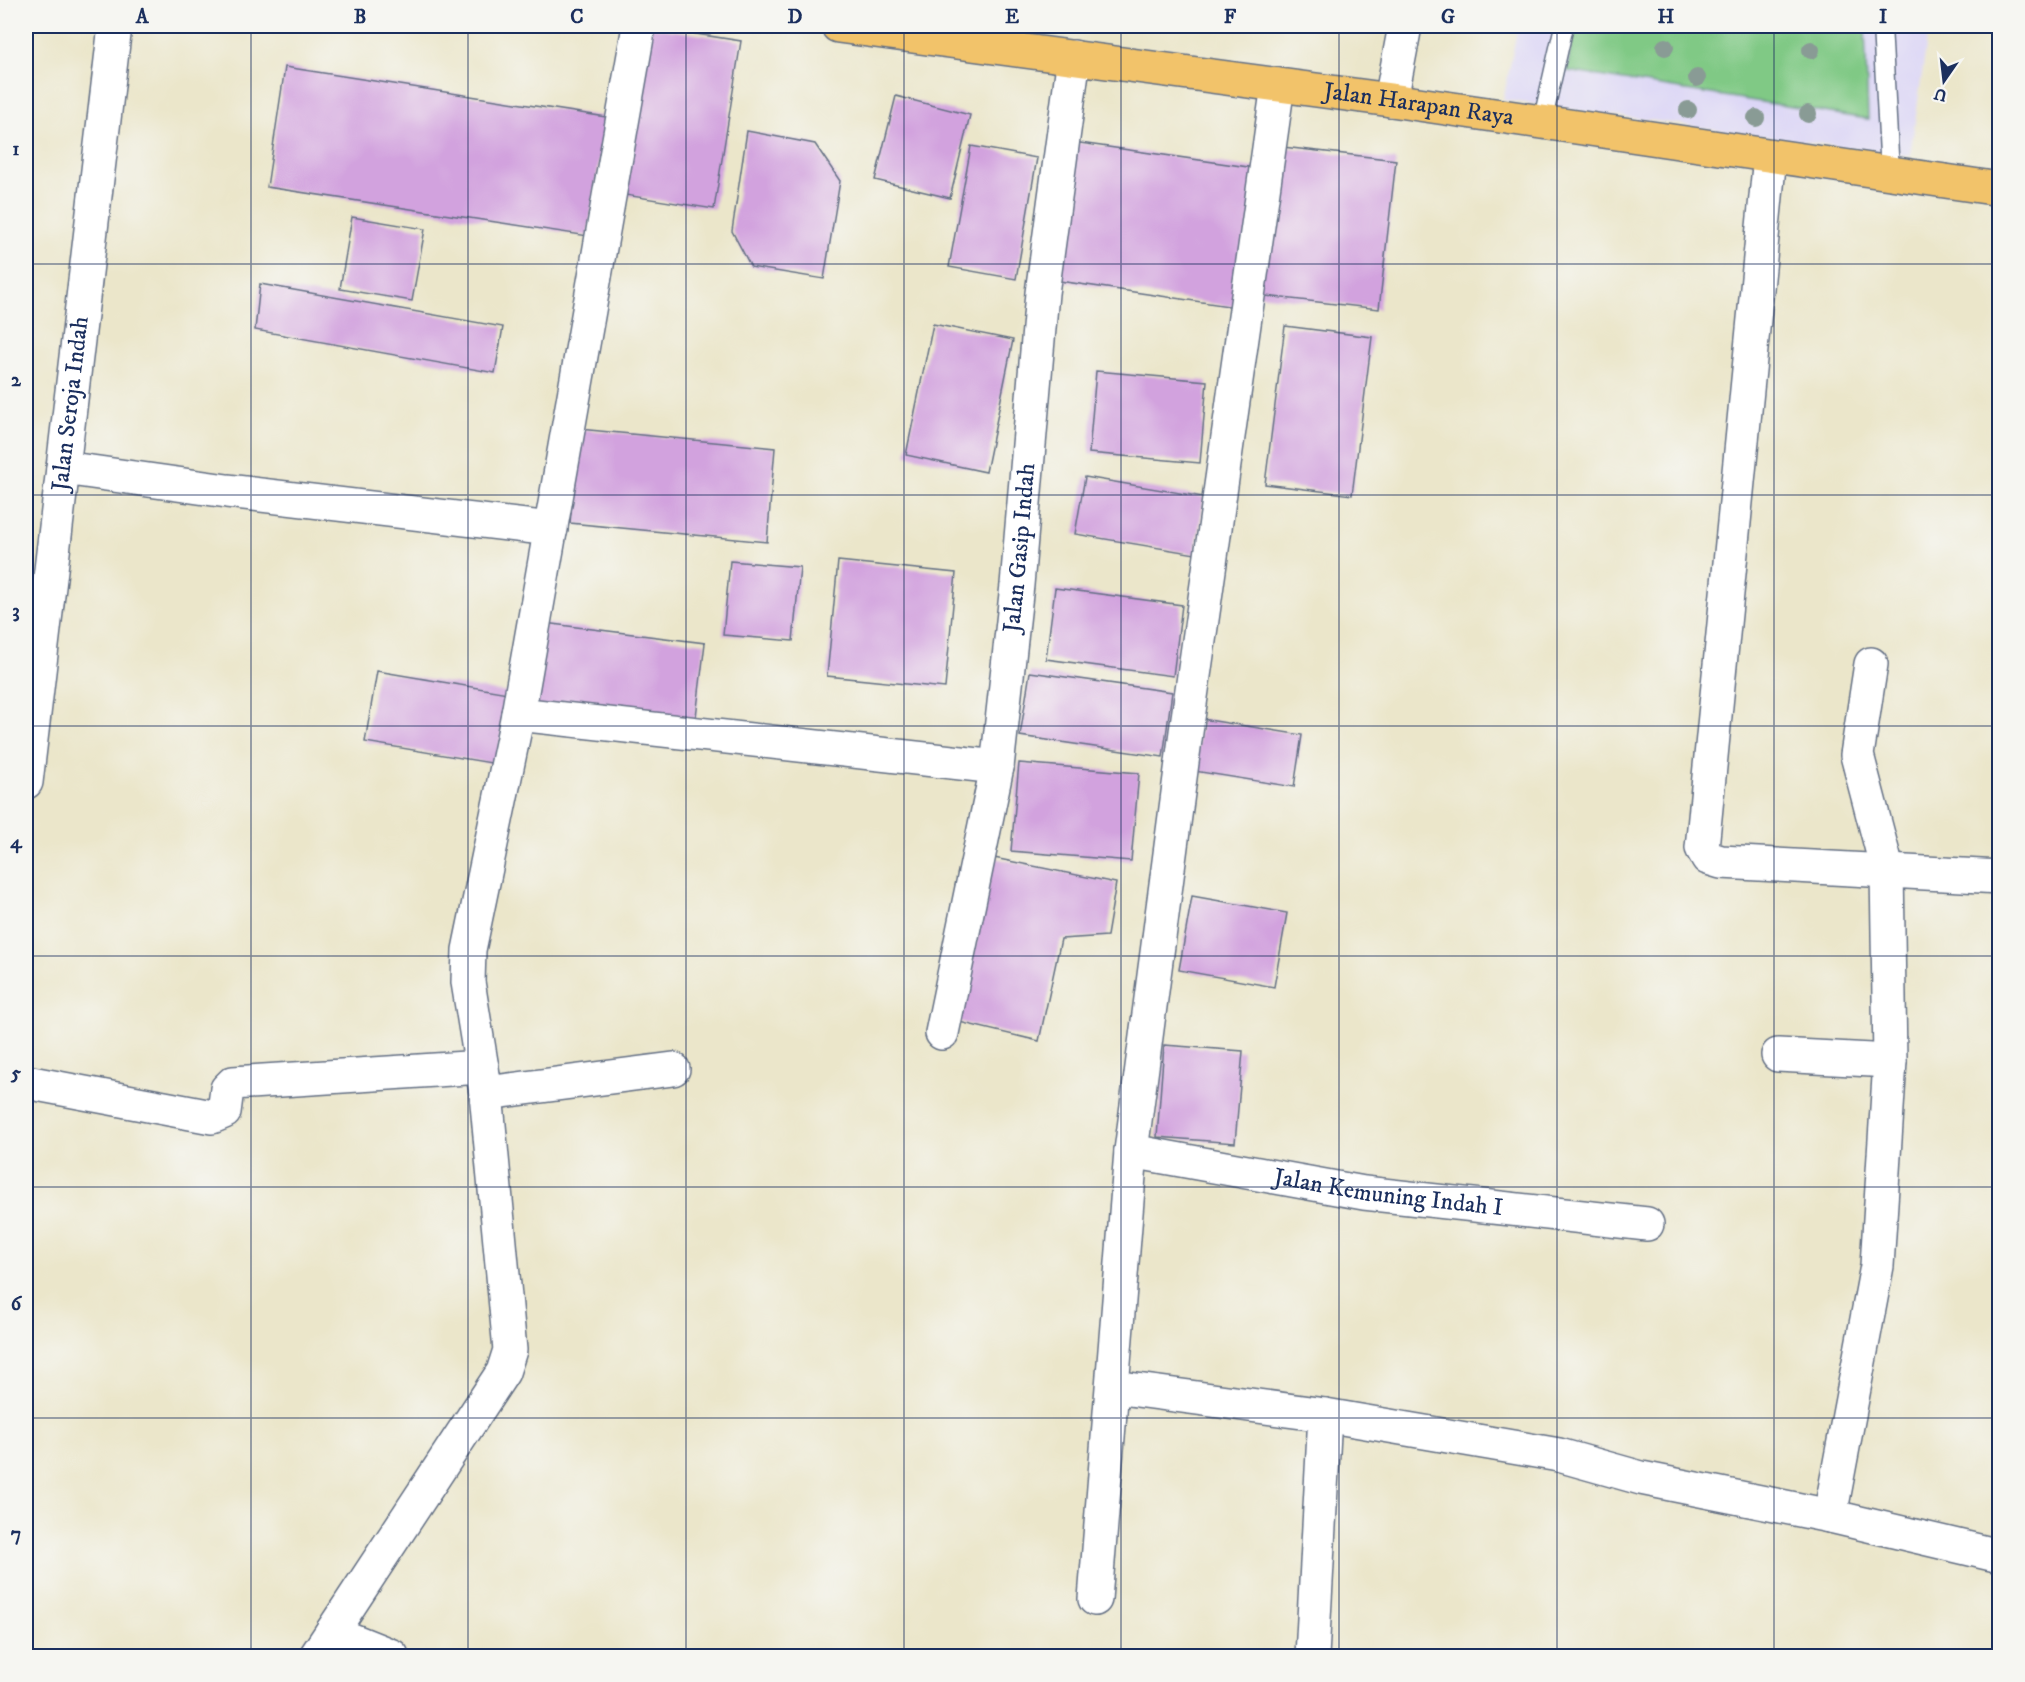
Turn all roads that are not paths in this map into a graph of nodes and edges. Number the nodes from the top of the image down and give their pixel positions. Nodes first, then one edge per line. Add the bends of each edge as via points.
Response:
1 (115, 26) edge
2 (639, 26) edge
3 (838, 26) edge
4 (1405, 26) edge
5 (1564, 26) edge
6 (1882, 26) edge
7 (1074, 57) junction
8 (1278, 85) junction
9 (1391, 100) junction
10 (1542, 123) junction
11 (1770, 156) junction
12 (1890, 173) junction
13 (2000, 189) edge
14 (63, 468) junction
15 (551, 529) junction
16 (1871, 664) dead end
17 (518, 714) junction
18 (997, 767) junction
19 (26, 782) edge
20 (1887, 869) junction
21 (2000, 877) edge
22 (942, 1033) dead end
23 (1778, 1055) dead end
24 (1890, 1060) junction
25 (674, 1069) dead end
26 (484, 1080) junction
27 (26, 1083) edge
28 (1131, 1152) junction
29 (1647, 1224) dead end
30 (1114, 1387) junction
31 (1325, 1415) junction
32 (1830, 1516) junction
33 (2000, 1556) edge
34 (1095, 1599) dead end
35 (324, 1644) edge
36 (392, 1656) edge
37 (1312, 1656) edge

1 - 14 street, Jalan Seroja Indah
2 - 15 street
3 - 7 main road, Jalan Harapan Raya
4 - 9 street
5 - 10 lane
6 - 12 lane
7 - 8 main road, Jalan Harapan Raya
7 - 18 street, Jalan Gasip Indah via 1042,292
8 - 9 main road, Jalan Harapan Raya
8 - 28 street
9 - 10 main road, Jalan Harapan Raya
10 - 11 main road, Jalan Harapan Raya
11 - 12 main road, Jalan Harapan Raya
11 - 20 street via 1702,848 1708,858 1721,862
12 - 13 main road, Jalan Harapan Raya
14 - 15 street
14 - 19 street, Jalan Seroja Indah
15 - 17 street
16 - 20 street via 1857,755
17 - 18 street
17 - 26 street via 469,950 468,981
18 - 22 street, Jalan Gasip Indah
20 - 21 street
20 - 24 street
23 - 24 street
24 - 32 street via 1877,1266
25 - 26 street
26 - 27 street via 233,1083 226,1089 224,1112 212,1117
26 - 35 street via 510,1334 508,1363
28 - 29 street, Jalan Kemuning Indah I via 1364,1193
28 - 30 street
30 - 31 street
30 - 34 street
31 - 32 street via 1559,1455 1641,1478
31 - 37 street
32 - 33 street
35 - 36 street

